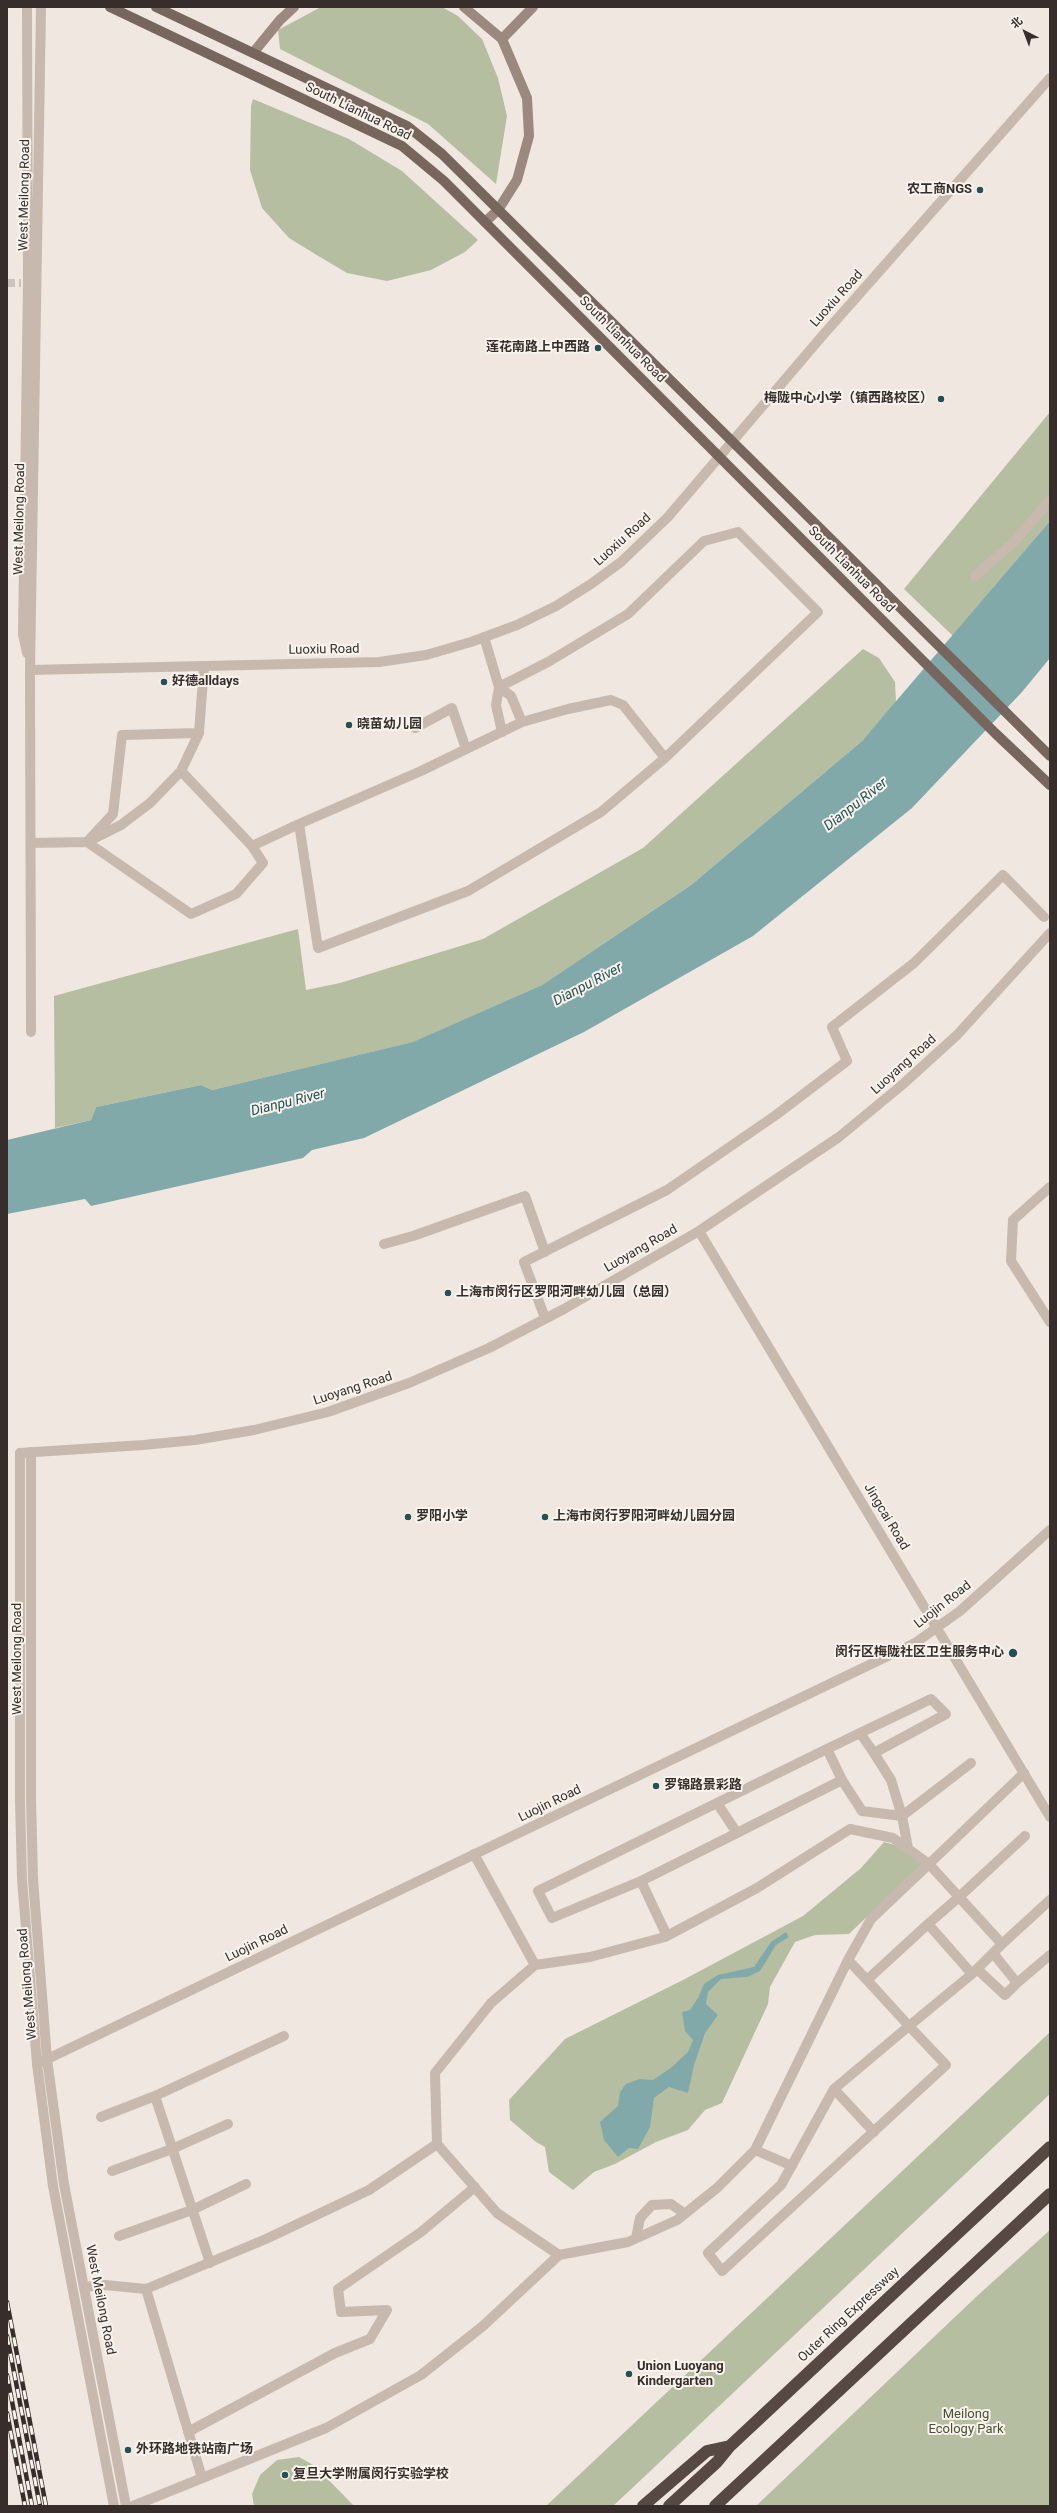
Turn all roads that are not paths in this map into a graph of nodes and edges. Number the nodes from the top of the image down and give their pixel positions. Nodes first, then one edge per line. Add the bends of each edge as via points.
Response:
1 (41, 7) edge
2 (110, 7) edge
3 (156, 7) edge
4 (294, 7) edge
5 (464, 7) edge
6 (533, 7) edge
7 (26, 9) edge
8 (502, 39) junction
9 (253, 53) junction
10 (1050, 78) edge
11 (498, 210) junction
12 (486, 222) junction
13 (732, 442) junction
14 (719, 456) junction
15 (1050, 500) edge
16 (975, 576) dead end
17 (484, 637) junction
18 (204, 666) junction
19 (30, 670) junction
20 (499, 687) junction
21 (522, 722) junction
22 (415, 728) dead end
23 (502, 732) junction
24 (198, 733) junction
25 (466, 749) junction
26 (1050, 756) edge
27 (665, 758) junction
28 (181, 771) junction
29 (1050, 785) edge
30 (299, 824) junction
31 (87, 842) junction
32 (30, 843) junction
33 (252, 846) junction
34 (1044, 917) dead end
35 (1050, 933) edge
36 (31, 1032) dead end
37 (1050, 1187) edge
38 (699, 1231) junction
39 (384, 1244) dead end
40 (545, 1252) junction
41 (545, 1318) junction
42 (1050, 1322) edge
43 (31, 1452) junction
44 (20, 1453) joint
45 (1050, 1530) edge
46 (937, 1629) junction
47 (860, 1733) junction
48 (827, 1749) junction
49 (874, 1753) junction
50 (971, 1763) dead end
51 (1024, 1773) junction
52 (842, 1780) junction
53 (717, 1803) junction
54 (902, 1816) junction
55 (1050, 1817) edge
56 (737, 1833) junction
57 (1025, 1836) dead end
58 (908, 1848) junction
59 (474, 1854) junction
60 (929, 1864) junction
61 (641, 1881) junction
62 (959, 1897) junction
63 (1050, 1900) edge
64 (928, 1924) junction
65 (667, 1936) junction
66 (1002, 1944) junction
67 (993, 1953) junction
68 (1050, 1954) edge
69 (848, 1960) junction
70 (535, 1965) junction
71 (975, 1972) junction
72 (867, 1980) junction
73 (1017, 1983) junction
74 (909, 2026) junction
75 (284, 2036) dead end
76 (47, 2059) junction
77 (37, 2064) junction
78 (834, 2089) junction
79 (155, 2096) junction
80 (101, 2117) dead end
81 (228, 2124) dead end
82 (874, 2132) junction
83 (437, 2144) junction
84 (1050, 2147) edge
85 (172, 2149) junction
86 (755, 2150) junction
87 (792, 2166) junction
88 (112, 2171) dead end
89 (246, 2184) dead end
90 (475, 2187) junction
91 (1050, 2194) edge
92 (192, 2210) junction
93 (685, 2214) junction
94 (119, 2236) dead end
95 (636, 2238) junction
96 (559, 2255) junction
97 (210, 2263) junction
98 (84, 2287) junction
99 (146, 2290) junction
100 (188, 2432) junction
101 (730, 2446) junction
102 (202, 2478) junction
103 (114, 2506) edge
104 (126, 2506) edge
105 (133, 2506) edge
106 (643, 2506) edge
107 (669, 2506) edge
108 (715, 2506) edge

1 - 19 street, West Meilong Road
2 - 12 main road, South Lianhua Road via 402,146 444,181
3 - 9 main road, South Lianhua Road
4 - 9 main road
5 - 8 main road
6 - 8 main road
7 - 19 street via 28,280 23,634
8 - 11 main road via 527,98 529,136 517,180
9 - 11 main road, South Lianhua Road via 407,126 442,154
10 - 13 street, Luoxiu Road
11 - 12 main road
11 - 13 main road, South Lianhua Road
12 - 14 main road, South Lianhua Road
13 - 14 street, Luoxiu Road
13 - 26 main road, South Lianhua Road
14 - 17 street, Luoxiu Road via 668,517 621,562 556,606
14 - 29 main road, South Lianhua Road
15 - 16 street via 1015,542
17 - 18 street, Luoxiu Road via 426,654 379,662
17 - 20 street
18 - 19 street, Luoxiu Road
18 - 24 street
19 - 32 street, West Meilong Road
20 - 21 street via 511,696
20 - 23 street via 496,705
20 - 27 street via 548,662 628,614 704,541 738,532 818,612
21 - 23 street
21 - 27 street via 610,700 623,705
22 - 25 street via 452,708
23 - 25 street
24 - 28 street
24 - 31 street via 122,735 113,814
25 - 30 street
27 - 30 street via 601,812 468,891 318,948
28 - 31 street via 150,803 121,825
28 - 33 street
30 - 33 street
31 - 32 street
31 - 33 street via 191,914 236,894 263,863
32 - 36 street, West Meilong Road
34 - 40 street via 1002,875 914,963 832,1027 847,1062 776,1115 667,1190
35 - 38 street, Luoyang Road via 957,1035 902,1085 839,1137
37 - 42 street via 1013,1220 1011,1261
38 - 41 street, Luoyang Road
38 - 46 street, Jingcai Road
39 - 40 street via 525,1196
40 - 41 street via 524,1262
41 - 43 street, Luoyang Road via 489,1348 409,1383 328,1412 254,1430 195,1440
43 - 44 street, Luoyang Road
43 - 76 street, West Meilong Road via 33,1879
44 - 77 street, West Meilong Road via 22,1880
45 - 46 street, Luojin Road
46 - 51 street, Jingcai Road
46 - 59 street, Luojin Road via 908,1646
47 - 48 street
47 - 49 street
47 - 49 street via 931,1699 946,1714
48 - 52 street
48 - 53 street
49 - 54 street via 891,1780
50 - 54 street
51 - 55 street, Jingcai Road
51 - 60 street
52 - 54 street via 862,1810
52 - 56 street
53 - 56 street
53 - 61 street via 538,1891 552,1918
54 - 58 street
56 - 61 street
57 - 62 street
58 - 60 street
58 - 65 street via 893,1838 850,1829 758,1888
59 - 70 street
59 - 76 street, Luojin Road
60 - 62 street
60 - 69 street via 871,1919
61 - 65 street
62 - 64 street
62 - 66 street
63 - 66 street
64 - 71 street
64 - 72 street
65 - 70 street via 590,1957
66 - 67 street
67 - 71 street
67 - 73 street
68 - 73 street
69 - 72 street
69 - 86 street
70 - 83 street via 491,2003 434,2073
71 - 73 street via 1004,1995
71 - 74 street
72 - 74 street
74 - 78 street
74 - 82 street via 946,2065
75 - 79 street
76 - 77 street, Luojin Road
76 - 98 street, West Meilong Road via 64,2184
77 - 103 street, West Meilong Road via 53,2186
78 - 82 street
78 - 87 street
79 - 80 street
79 - 85 street
81 - 85 street
82 - 87 street via 722,2271 708,2253 781,2185
83 - 90 street
83 - 97 street via 369,2190
84 - 101 highway, Outer Ring Expressway
85 - 88 street
85 - 92 street
86 - 87 street
86 - 93 street via 717,2188
89 - 92 street
90 - 96 street via 497,2213
90 - 100 street via 421,2232 338,2289 341,2312 387,2310 370,2339 335,2353
91 - 108 highway
92 - 94 street
92 - 97 street
93 - 95 street
93 - 95 street via 670,2204 652,2205 640,2218
95 - 96 street via 628,2242
96 - 102 street via 483,2326 421,2375 326,2428
97 - 99 street
98 - 99 street via 105,2285
98 - 104 street, West Meilong Road
99 - 100 street
100 - 102 street
101 - 106 highway via 707,2451
101 - 107 highway, Outer Ring Expressway
102 - 105 street

